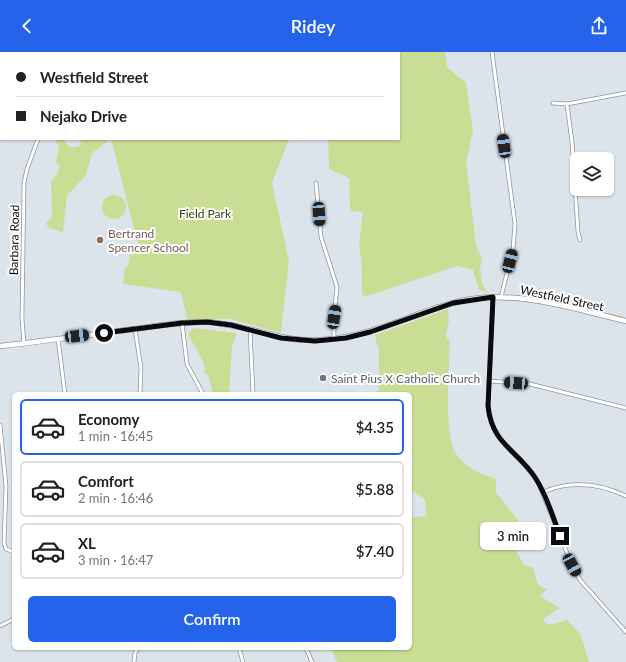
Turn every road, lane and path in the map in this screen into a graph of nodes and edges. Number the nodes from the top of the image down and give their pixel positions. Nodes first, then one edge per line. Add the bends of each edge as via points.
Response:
1 (492, 52) edge
2 (626, 93) edge
3 (553, 103) dead end
4 (567, 104) junction
5 (38, 140) edge
6 (316, 183) dead end
7 (580, 240) dead end
8 (493, 297) junction
9 (501, 297) junction
10 (626, 321) edge
11 (182, 323) junction
12 (134, 329) junction
13 (250, 329) junction
14 (334, 338) junction
15 (58, 339) junction
16 (24, 343) junction
17 (0, 346) edge
18 (490, 381) junction
19 (64, 392) edge
20 (140, 392) edge
21 (202, 392) edge
22 (253, 392) edge
23 (626, 408) edge
24 (0, 425) edge
25 (543, 492) junction
26 (626, 496) edge
27 (12, 551) edge
28 (12, 620) edge
29 (0, 626) edge
30 (626, 632) edge
31 (137, 650) edge
32 (239, 650) edge
33 (307, 650) edge
34 (134, 662) edge
35 (243, 662) edge
36 (312, 662) edge

1 - 9 street via 515,224 513,250
2 - 4 street
3 - 4 street
4 - 7 street
5 - 16 street, Barbara Road via 24,183
6 - 14 street via 321,237 337,287
8 - 9 main road, Westfield Street
8 - 14 main road, Westfield Street via 453,303 360,335
8 - 18 street
9 - 10 main road, Westfield Street via 540,301
11 - 12 main road, Westfield Street
11 - 13 main road, Westfield Street via 207,322
11 - 21 street via 187,364
12 - 15 main road, Westfield Street
12 - 20 street via 141,368
13 - 14 main road, Westfield Street via 281,338 315,341
13 - 22 street
15 - 16 main road, Westfield Street
15 - 19 street
16 - 17 main road, Westfield Street
18 - 23 street via 530,384
18 - 25 street via 488,406 495,433 529,468
24 - 27 street via 6,486 4,543 6,549
25 - 26 street via 556,486 584,484
25 - 30 street via 580,580
28 - 29 street
31 - 34 street
32 - 35 street
33 - 36 street

